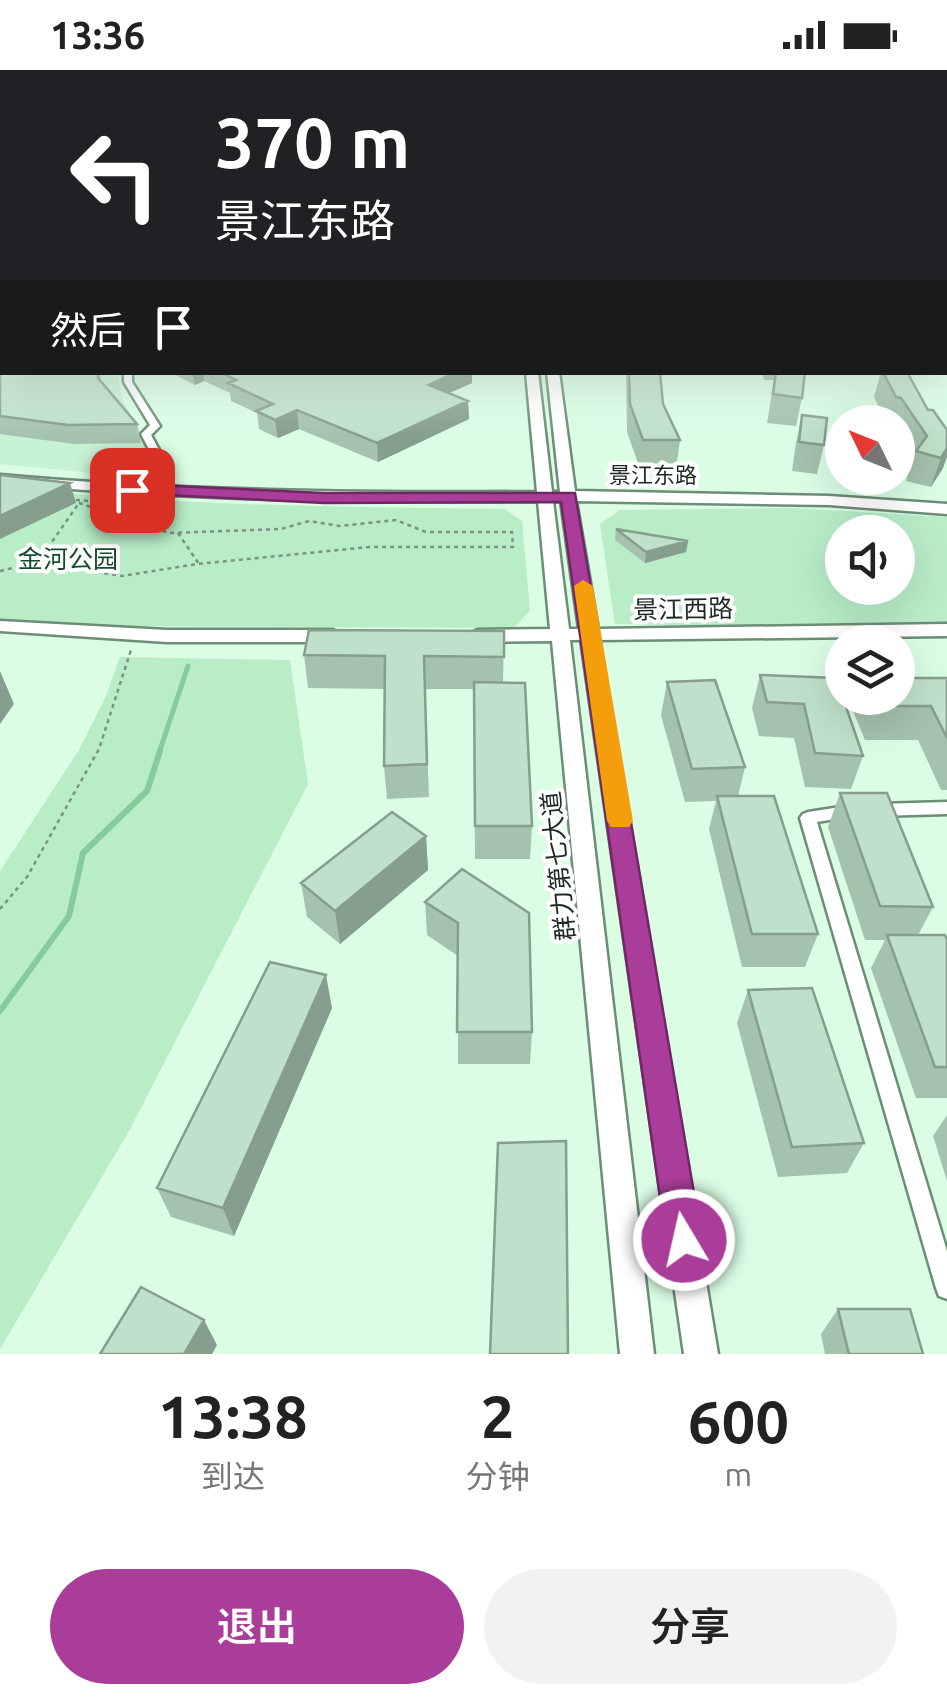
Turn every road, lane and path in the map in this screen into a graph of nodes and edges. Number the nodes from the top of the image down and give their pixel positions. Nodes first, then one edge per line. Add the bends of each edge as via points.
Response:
1 (128, 375) edge
2 (533, 375) edge
3 (553, 375) edge
4 (0, 479) edge
5 (165, 492) junction
6 (557, 497) junction
7 (66, 499) edge
8 (81, 502) junction
9 (64, 506) dead end
10 (155, 506) dead end
11 (947, 509) edge
12 (178, 532) junction
13 (38, 562) junction
14 (199, 564) junction
15 (0, 571) edge
16 (0, 626) edge
17 (947, 630) edge
18 (345, 636) edge
19 (463, 636) edge
20 (562, 636) junction
21 (592, 636) junction
22 (132, 649) dead end
23 (947, 808) edge
24 (0, 909) edge
25 (947, 1288) edge
26 (636, 1354) edge
27 (701, 1354) edge

1 - 5 street via 155,426 146,434
2 - 6 main road, 群力第七大道
3 - 6 main road, 群力第七大道
4 - 5 main road, 景江东路
5 - 6 main road, 景江东路
6 - 11 main road, 景江东路 via 858,500
6 - 20 main road, 群力第七大道
6 - 21 main road, 群力第七大道
7 - 8 path
8 - 9 path
8 - 10 path
8 - 12 path
8 - 13 path
12 - 14 path
12 - 14 path via 281,529 308,520 340,526 396,520 426,532 512,532 512,548 369,547
13 - 14 path via 122,576
13 - 15 path
16 - 18 main road via 167,636
17 - 21 main road, 景江西路
19 - 20 main road, 景江西路
20 - 21 main road, 景江西路
20 - 26 main road, 群力第七大道
21 - 27 main road, 群力第七大道
22 - 24 path via 99,749 27,877
23 - 25 street via 808,818

